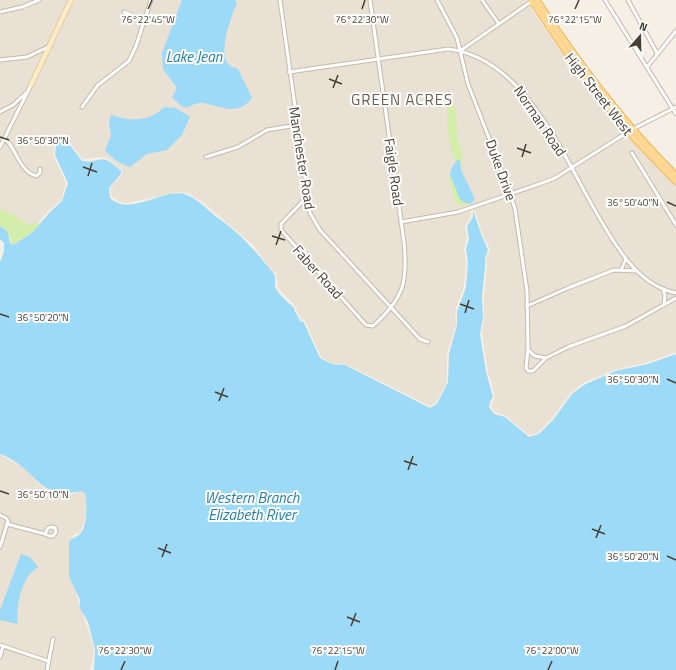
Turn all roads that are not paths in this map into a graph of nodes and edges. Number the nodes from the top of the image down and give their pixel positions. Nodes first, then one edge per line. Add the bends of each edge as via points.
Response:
1 (39, 0) edge
2 (71, 0) edge
3 (151, 0) edge
4 (280, 0) edge
5 (370, 0) edge
6 (437, 0) edge
7 (482, 0) edge
8 (533, 0) edge
9 (604, 0) edge
10 (628, 0) edge
11 (0, 12) edge
12 (124, 12) dead end
13 (145, 20) junction
14 (498, 24) junction
15 (676, 31) edge
16 (50, 46) junction
17 (460, 51) junction
18 (657, 53) junction
19 (378, 59) junction
20 (0, 60) edge
21 (647, 67) junction
22 (289, 72) junction
23 (31, 85) junction
24 (82, 107) dead end
25 (674, 107) edge
26 (0, 112) edge
27 (676, 114) edge
28 (297, 125) junction
29 (630, 131) junction
30 (4, 139) junction
31 (0, 147) edge
32 (632, 153) dead end
33 (206, 157) dead end
34 (571, 168) junction
35 (40, 169) dead end
36 (676, 175) edge
37 (676, 182) edge
38 (511, 194) junction
39 (306, 198) junction
40 (401, 222) junction
41 (676, 225) edge
42 (626, 259) junction
43 (621, 270) junction
44 (636, 271) junction
45 (663, 289) junction
46 (676, 293) edge
47 (676, 298) edge
48 (664, 305) junction
49 (527, 306) junction
50 (391, 308) junction
51 (366, 325) joint
52 (428, 342) dead end
53 (528, 349) junction
54 (546, 358) junction
55 (0, 515) edge
56 (7, 524) junction
57 (45, 534) dead end
58 (0, 547) edge
59 (53, 639) dead end
60 (2, 646) edge
61 (0, 657) edge
62 (48, 661) junction
63 (47, 670) edge

1 - 11 street
2 - 16 street
3 - 13 street
4 - 22 street, Manchester Road
5 - 19 street, Faigle Road
6 - 17 street, Duke Drive via 457,38
7 - 14 street
8 - 14 street
8 - 29 main road, High Street West via 585,80
9 - 21 street
10 - 18 street
12 - 13 street
13 - 24 street via 129,61 98,85
14 - 17 street
15 - 18 street
16 - 20 street via 27,57
16 - 23 street
17 - 19 street, Norman Road via 442,50
17 - 34 street, Norman Road via 493,64 512,81 535,109
17 - 38 street, Duke Drive via 472,94
18 - 21 street
19 - 22 street, Norman Road
19 - 40 street, Faigle Road
21 - 25 street
22 - 28 street, Manchester Road
23 - 26 street via 19,100
23 - 30 street
25 - 27 street
25 - 29 street
28 - 33 street via 266,130 238,147
28 - 39 street, Manchester Road
29 - 34 street
29 - 36 main road, High Street West
29 - 37 main road, High Street West
30 - 31 street
30 - 35 street via 9,142 27,171 36,176
32 - 41 street
34 - 38 street via 542,183
34 - 42 street, Norman Road via 595,212
38 - 40 street via 448,215
38 - 49 street, Duke Drive via 522,249
39 - 50 street, Manchester Road via 314,222
39 - 51 street, Faber Road via 286,217 280,225 281,231
40 - 50 street, Faigle Road via 406,278
42 - 43 street
42 - 44 street, Norman Road
43 - 44 street
43 - 49 street via 614,270
44 - 45 street, Norman Road
45 - 46 street, Norman Road
45 - 48 street via 666,299
47 - 48 street, Duke Drive
48 - 54 street, Duke Drive via 626,326 568,347
49 - 53 street, Duke Drive
50 - 51 street, Faigle Road via 373,326
50 - 52 street, Manchester Road via 420,338
53 - 54 street via 535,356
53 - 54 street, Duke Drive via 525,364 528,371 538,368
55 - 56 street via 7,518
56 - 57 street
56 - 58 street
59 - 62 street
60 - 61 street
60 - 62 street
62 - 63 street

